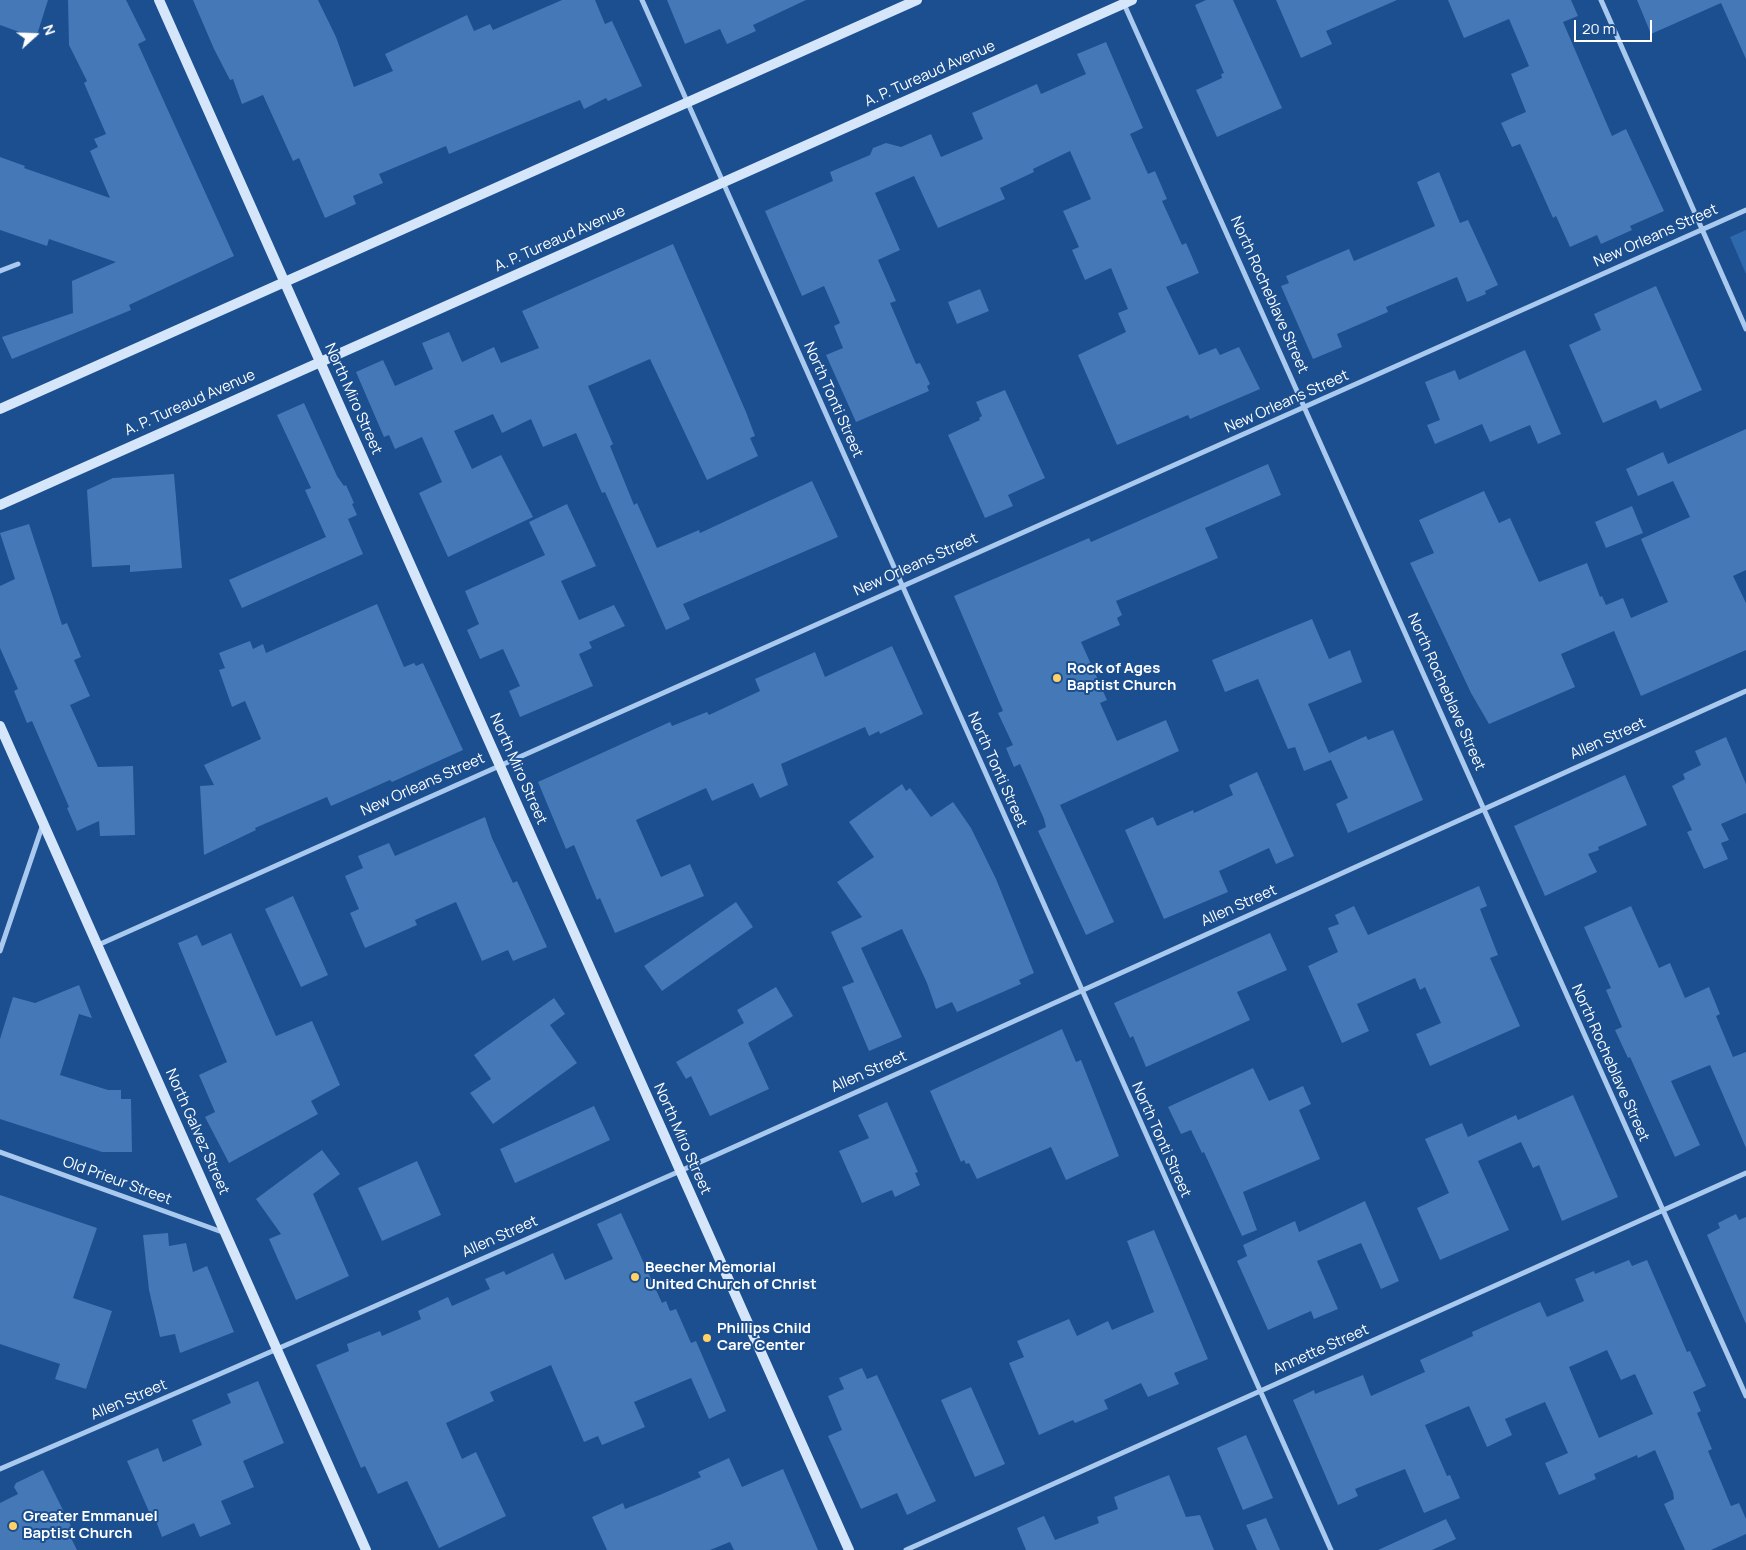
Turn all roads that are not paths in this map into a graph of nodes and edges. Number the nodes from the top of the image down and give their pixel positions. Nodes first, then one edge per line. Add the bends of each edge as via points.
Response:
1 (159, 0) edge
2 (642, 0) edge
3 (917, 0) edge
4 (1601, 0) edge
5 (1126, 1) edge
6 (687, 103) junction
7 (722, 182) junction
8 (1746, 210) edge
9 (1702, 229) junction
10 (18, 264) dead end
11 (0, 271) edge
12 (285, 282) junction
13 (1746, 329) edge
14 (320, 362) junction
15 (1306, 407) junction
16 (0, 409) edge
17 (0, 505) edge
18 (901, 585) junction
19 (1746, 691) edge
20 (0, 726) edge
21 (499, 764) junction
22 (1484, 808) junction
23 (43, 823) junction
24 (97, 945) junction
25 (0, 952) edge
26 (1082, 992) junction
27 (0, 1152) edge
28 (680, 1170) junction
29 (1746, 1173) edge
30 (1662, 1211) junction
31 (225, 1233) junction
32 (277, 1350) junction
33 (1260, 1392) junction
34 (1746, 1396) edge
35 (0, 1469) edge
36 (366, 1550) edge
37 (849, 1550) edge
38 (906, 1550) edge
39 (1331, 1550) edge

1 - 12 street, North Miro Street
2 - 6 street, North Tonti Street
3 - 6 street
4 - 9 street
5 - 7 street, A. P. Tureaud Avenue
5 - 15 street, North Rocheblave Street
6 - 7 street, North Tonti Street
6 - 12 street
7 - 14 street, A. P. Tureaud Avenue
7 - 18 street, North Tonti Street
8 - 9 street, New Orleans Street
9 - 13 street
9 - 15 street, New Orleans Street
10 - 11 street
12 - 14 street, North Miro Street
12 - 16 street
14 - 17 street, A. P. Tureaud Avenue
14 - 21 street, North Miro Street
15 - 18 street, New Orleans Street
15 - 22 street, North Rocheblave Street
18 - 21 street, New Orleans Street
18 - 26 street, North Tonti Street
19 - 22 street, Allen Street
20 - 23 street, North Galvez Street
21 - 24 street, New Orleans Street
21 - 28 street, North Miro Street
22 - 26 street, Allen Street
22 - 30 street, North Rocheblave Street
23 - 24 street, North Galvez Street
23 - 25 street
24 - 31 street, North Galvez Street
26 - 28 street, Allen Street
26 - 33 street, North Tonti Street
27 - 31 street, Old Prieur Street
28 - 32 street, Allen Street
28 - 37 street, North Miro Street
29 - 30 street, Annette Street
30 - 33 street, Annette Street
30 - 34 street, North Rocheblave Street
31 - 32 street, North Galvez Street
32 - 35 street, Allen Street
32 - 36 street, North Galvez Street
33 - 38 street, Annette Street
33 - 39 street, North Tonti Street

